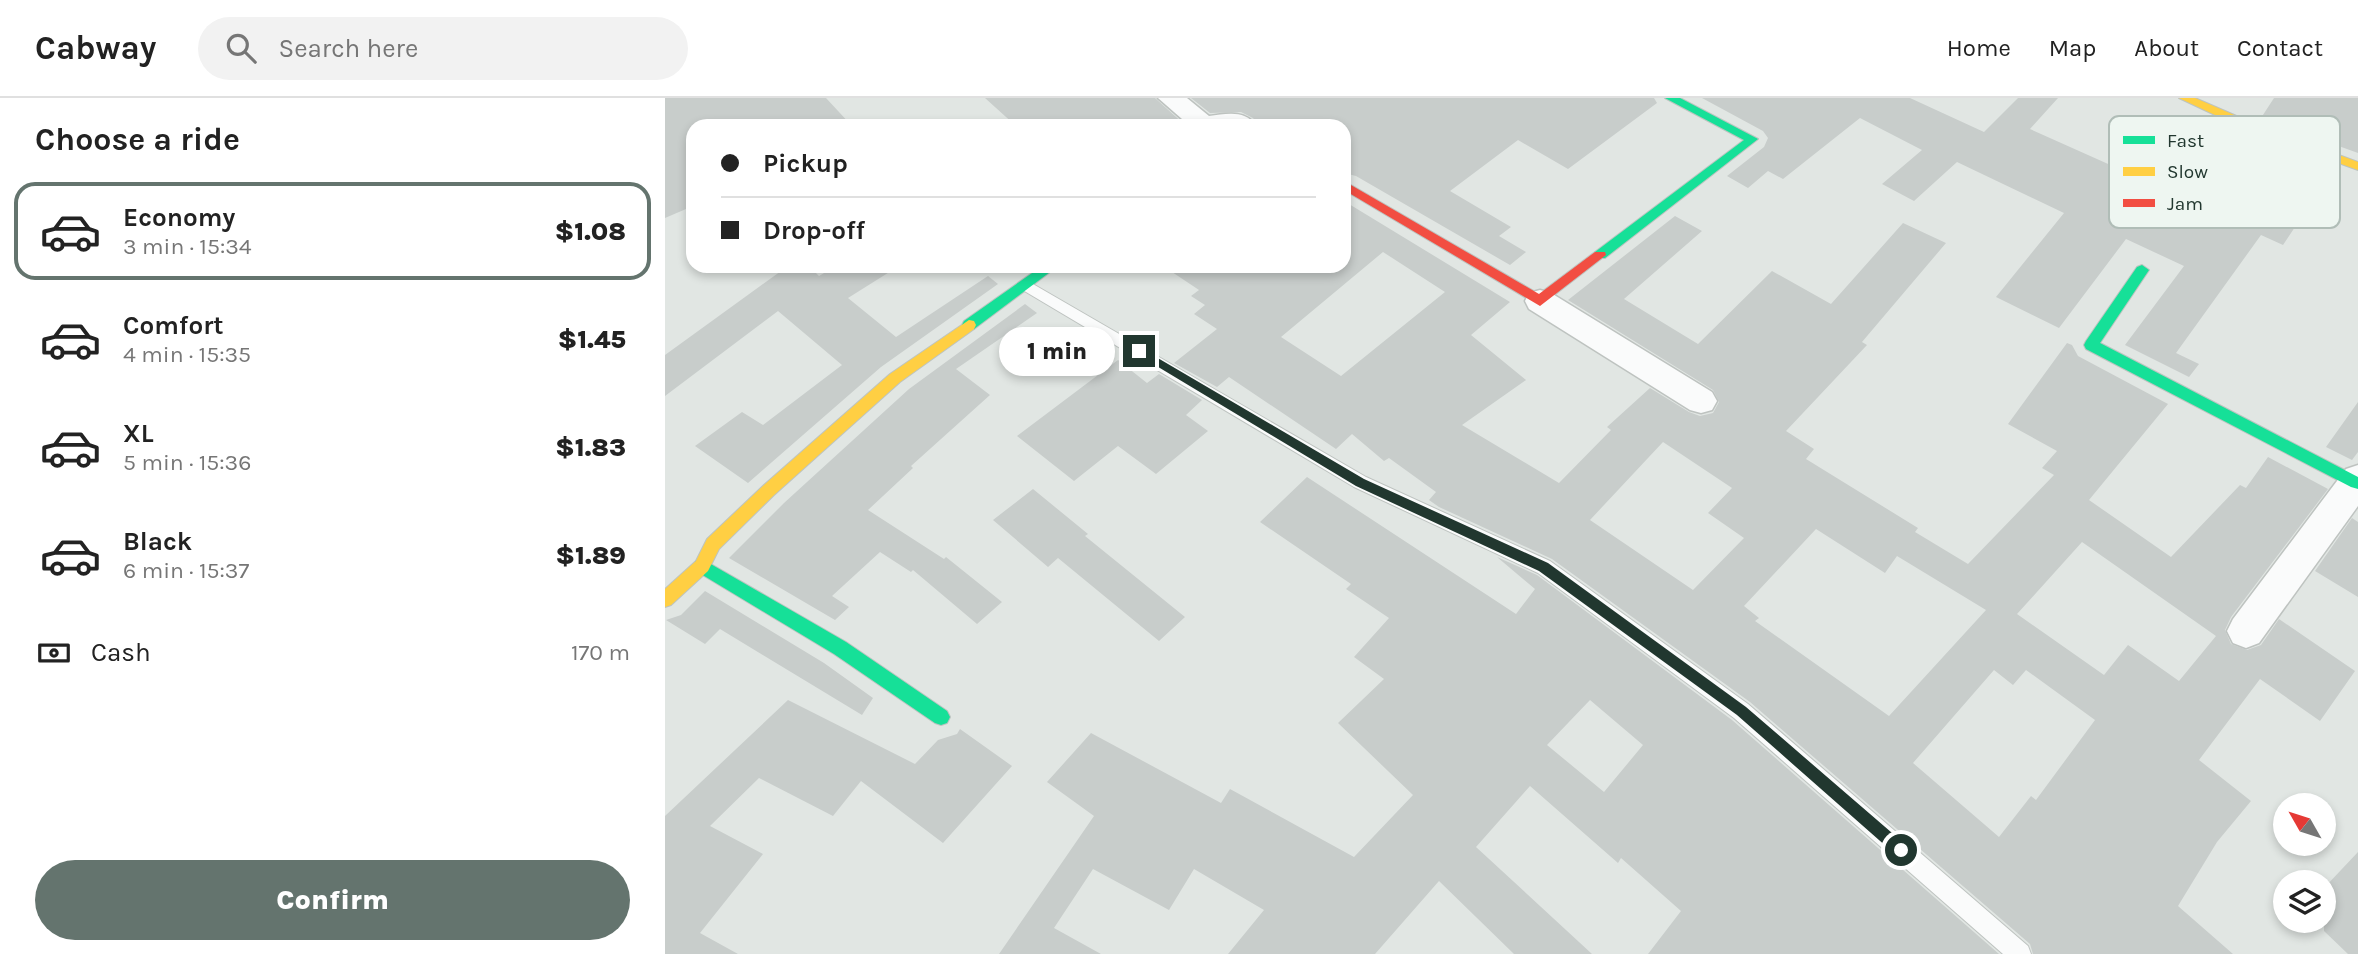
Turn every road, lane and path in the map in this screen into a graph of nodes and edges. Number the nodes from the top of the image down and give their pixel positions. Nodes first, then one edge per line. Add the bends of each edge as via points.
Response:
1 (1171, 98) edge
2 (1671, 98) edge
3 (2185, 98) edge
4 (2226, 116) edge
5 (1197, 119) edge
6 (2340, 159) edge
7 (2358, 166) edge
8 (1351, 189) edge
9 (2142, 270) dead end
10 (1042, 273) edge
11 (1026, 285) junction
12 (1540, 301) junction
13 (1701, 401) dead end
14 (2353, 496) edge
15 (702, 566) junction
16 (665, 600) edge
17 (2246, 631) dead end
18 (941, 717) dead end
19 (2020, 954) edge

1 - 5 street
2 - 12 street via 1752,139
3 - 4 street
6 - 7 street
8 - 12 street
9 - 14 street via 2091,345
10 - 11 street
11 - 15 street via 895,378 713,544
11 - 19 lane via 1360,482 1543,567 1741,711
12 - 13 street
14 - 17 street
15 - 16 street
15 - 18 street via 840,648

